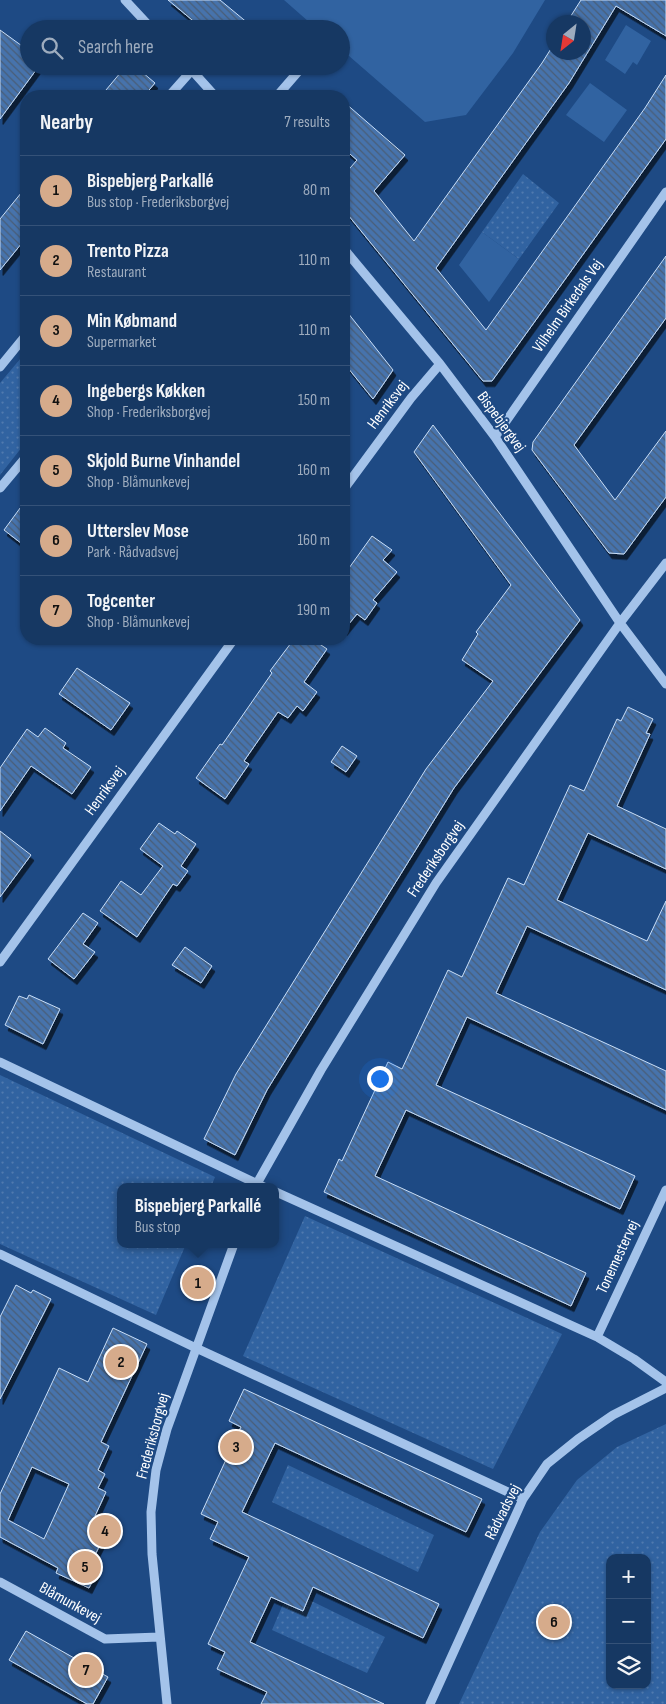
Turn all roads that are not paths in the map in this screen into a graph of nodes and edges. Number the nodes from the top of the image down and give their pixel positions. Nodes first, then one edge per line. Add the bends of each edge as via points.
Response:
1 (125, 0) edge
2 (144, 20) edge
3 (185, 75) edge
4 (196, 75) edge
5 (295, 75) edge
6 (174, 90) edge
7 (210, 90) edge
8 (282, 90) edge
9 (666, 192) edge
10 (350, 256) edge
11 (20, 342) edge
12 (440, 364) junction
13 (0, 367) edge
14 (494, 438) junction
15 (20, 464) edge
16 (350, 481) edge
17 (0, 488) edge
18 (666, 563) edge
19 (620, 623) junction
20 (230, 645) edge
21 (666, 684) edge
22 (0, 962) edge
23 (0, 1062) edge
24 (252, 1183) edge
25 (260, 1183) edge
26 (666, 1190) edge
27 (279, 1193) edge
28 (233, 1248) edge
29 (0, 1254) edge
30 (597, 1338) junction
31 (196, 1348) junction
32 (666, 1382) edge
33 (666, 1388) edge
34 (523, 1499) junction
35 (0, 1582) edge
36 (159, 1637) junction
37 (167, 1704) edge
38 (430, 1704) edge

1 - 2 street
3 - 6 street
4 - 7 street
5 - 8 street
9 - 14 street, Vilhelm Birkedals Vej
10 - 12 street, Bispebjergvej
11 - 13 street
12 - 14 street, Bispebjergvej
12 - 16 street, Henriksvej via 410,398
14 - 19 street, Bispebjergvej
15 - 17 street
18 - 19 street, Frederiksborgvej
19 - 21 street, Bispebjergvej
19 - 25 street, Frederiksborgvej via 436,883 321,1070
20 - 22 street, Henriksvej
23 - 24 street
26 - 30 street, Tonemestervej
27 - 30 street
28 - 31 street, Frederiksborgvej
29 - 31 street
30 - 32 street
31 - 34 street
31 - 36 street, Frederiksborgvej via 156,1470 151,1512
33 - 34 street, Rådvadsvej via 613,1415 578,1439 547,1464
34 - 38 street, Rådvadsvej
35 - 36 street, Blåmunkevej via 105,1639
36 - 37 street, Frederiksborgvej

